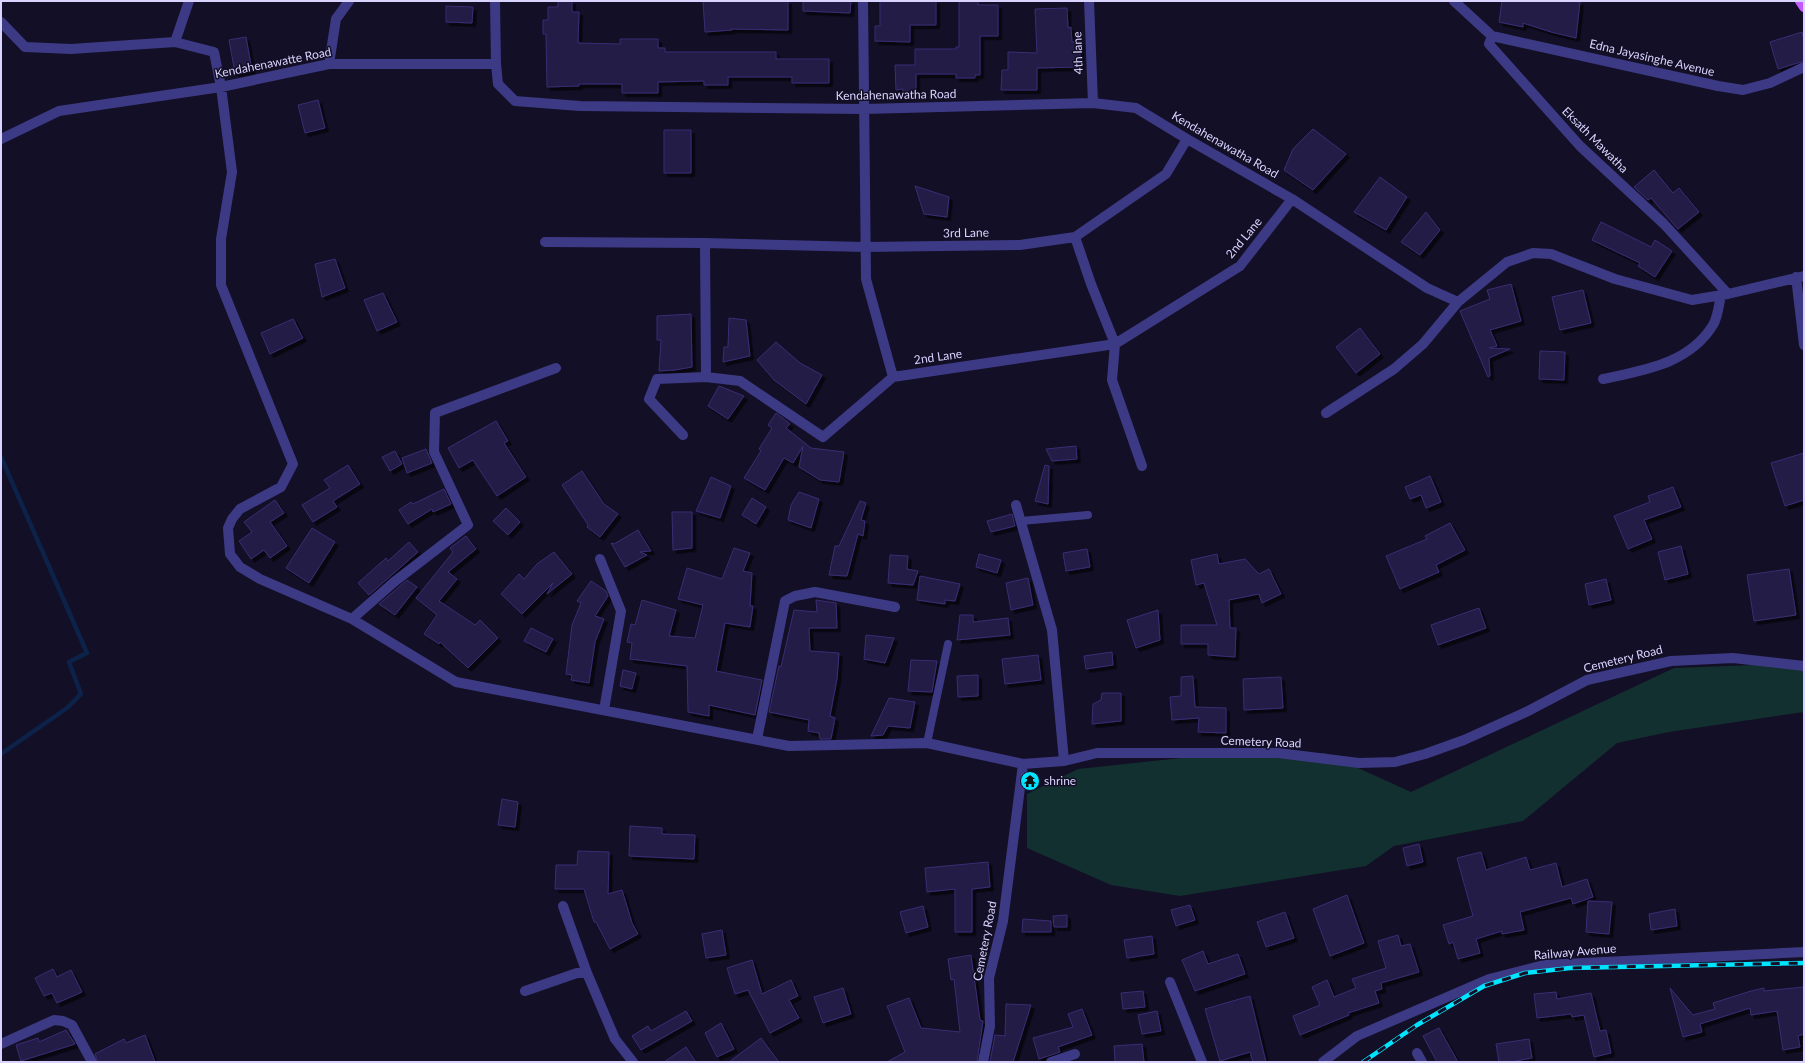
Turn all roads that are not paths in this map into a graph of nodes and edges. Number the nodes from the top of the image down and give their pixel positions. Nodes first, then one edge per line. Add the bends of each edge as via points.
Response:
1 (189, 1) edge
2 (349, 1) edge
3 (495, 1) edge
4 (863, 1) edge
5 (1089, 1) edge
6 (1454, 1) edge
7 (1800, 1) edge
8 (1804, 7) edge
9 (1, 22) edge
10 (1492, 36) junction
11 (175, 42) junction
12 (328, 64) junction
13 (496, 64) junction
14 (1804, 67) edge
15 (221, 87) junction
16 (1093, 103) junction
17 (864, 110) junction
18 (1, 139) edge
19 (1187, 139) junction
20 (1292, 199) junction
21 (1075, 237) junction
22 (546, 242) dead end
23 (705, 243) junction
24 (865, 247) junction
25 (1800, 277) edge
26 (1725, 295) junction
27 (1458, 302) junction
28 (1115, 344) junction
29 (1804, 345) edge
30 (556, 368) dead end
31 (706, 377) junction
32 (893, 377) junction
33 (1603, 379) dead end
34 (1326, 413) dead end
35 (683, 435) dead end
36 (1142, 466) dead end
37 (1016, 505) dead end
38 (1088, 515) dead end
39 (1021, 521) junction
40 (600, 559) dead end
41 (895, 607) dead end
42 (352, 619) junction
43 (948, 644) dead end
44 (1804, 666) edge
45 (604, 710) junction
46 (757, 739) junction
47 (927, 744) junction
48 (1064, 761) junction
49 (1023, 764) junction
50 (563, 906) dead end
51 (1804, 952) edge
52 (587, 973) junction
53 (1170, 982) dead end
54 (525, 991) dead end
55 (1, 1044) edge
56 (1075, 1054) dead end
57 (92, 1062) edge
58 (632, 1062) edge
59 (983, 1062) edge
60 (1051, 1062) edge
61 (1202, 1062) edge
62 (1323, 1062) edge

1 - 11 street
2 - 12 street via 336,19
3 - 13 street
4 - 17 street
5 - 16 street, 4th lane
6 - 10 street
7 - 8 main road
9 - 11 street via 25,46 71,49
10 - 14 street, Edna Jayasinghe Avenue via 1743,90 1770,83
10 - 26 street, Eksath Mawatha via 1489,44 1580,146 1664,224
11 - 15 street via 214,52
12 - 13 street, Kendahenawatte Road
12 - 15 street, Kendahenawatte Road
13 - 17 street, Kendahenawatha Road via 498,84 515,101 580,106
15 - 18 street, Kendahenawatte Road via 59,111
15 - 42 street via 232,172 221,239 221,285 293,464 281,488 240,509 232,519 228,528 230,554 240,567 260,579
16 - 17 street, Kendahenawatha Road
16 - 19 street, Kendahenawatha Road via 1136,108
17 - 24 street
19 - 20 street, Kendahenawatha Road
19 - 21 street, 3rd Lane via 1166,174
20 - 27 street, Kendahenawatha Road via 1427,288
20 - 28 street, 2nd Lane via 1240,266
21 - 24 street, 3rd Lane via 1020,245
21 - 28 street
22 - 23 street, 3rd Lane
23 - 24 street, 3rd Lane
23 - 31 street
24 - 32 street via 866,279
25 - 26 street
25 - 29 street
26 - 27 street via 1692,300 1615,279 1551,254 1533,253 1507,262
26 - 33 street via 1713,324 1683,355 1651,369
27 - 34 street via 1423,344 1394,369
28 - 32 street, 2nd Lane
28 - 36 street via 1112,380
30 - 42 street via 435,413 434,452 468,525 394,582
31 - 32 street via 740,381 823,437
31 - 35 street via 657,379 649,400
37 - 39 street
38 - 39 lane
39 - 48 street via 1052,630
40 - 45 street via 621,611
41 - 46 street via 815,592 794,596 785,602
42 - 45 street via 456,682
43 - 47 lane
44 - 48 street, Cemetery Road via 1733,658 1671,661 1587,680 1526,712 1464,740 1395,762 1359,763 1278,753 1096,753
45 - 46 street
46 - 47 street via 789,746
47 - 49 street
48 - 49 street, Cemetery Road
49 - 59 street, Cemetery Road via 1004,921 989,978 990,1026
50 - 52 street
51 - 62 street, Railway Avenue via 1544,965 1489,979 1357,1036
52 - 54 street via 577,973
52 - 58 street via 615,1039
53 - 61 street
55 - 57 street via 54,1020 63,1021 72,1025
56 - 60 street

